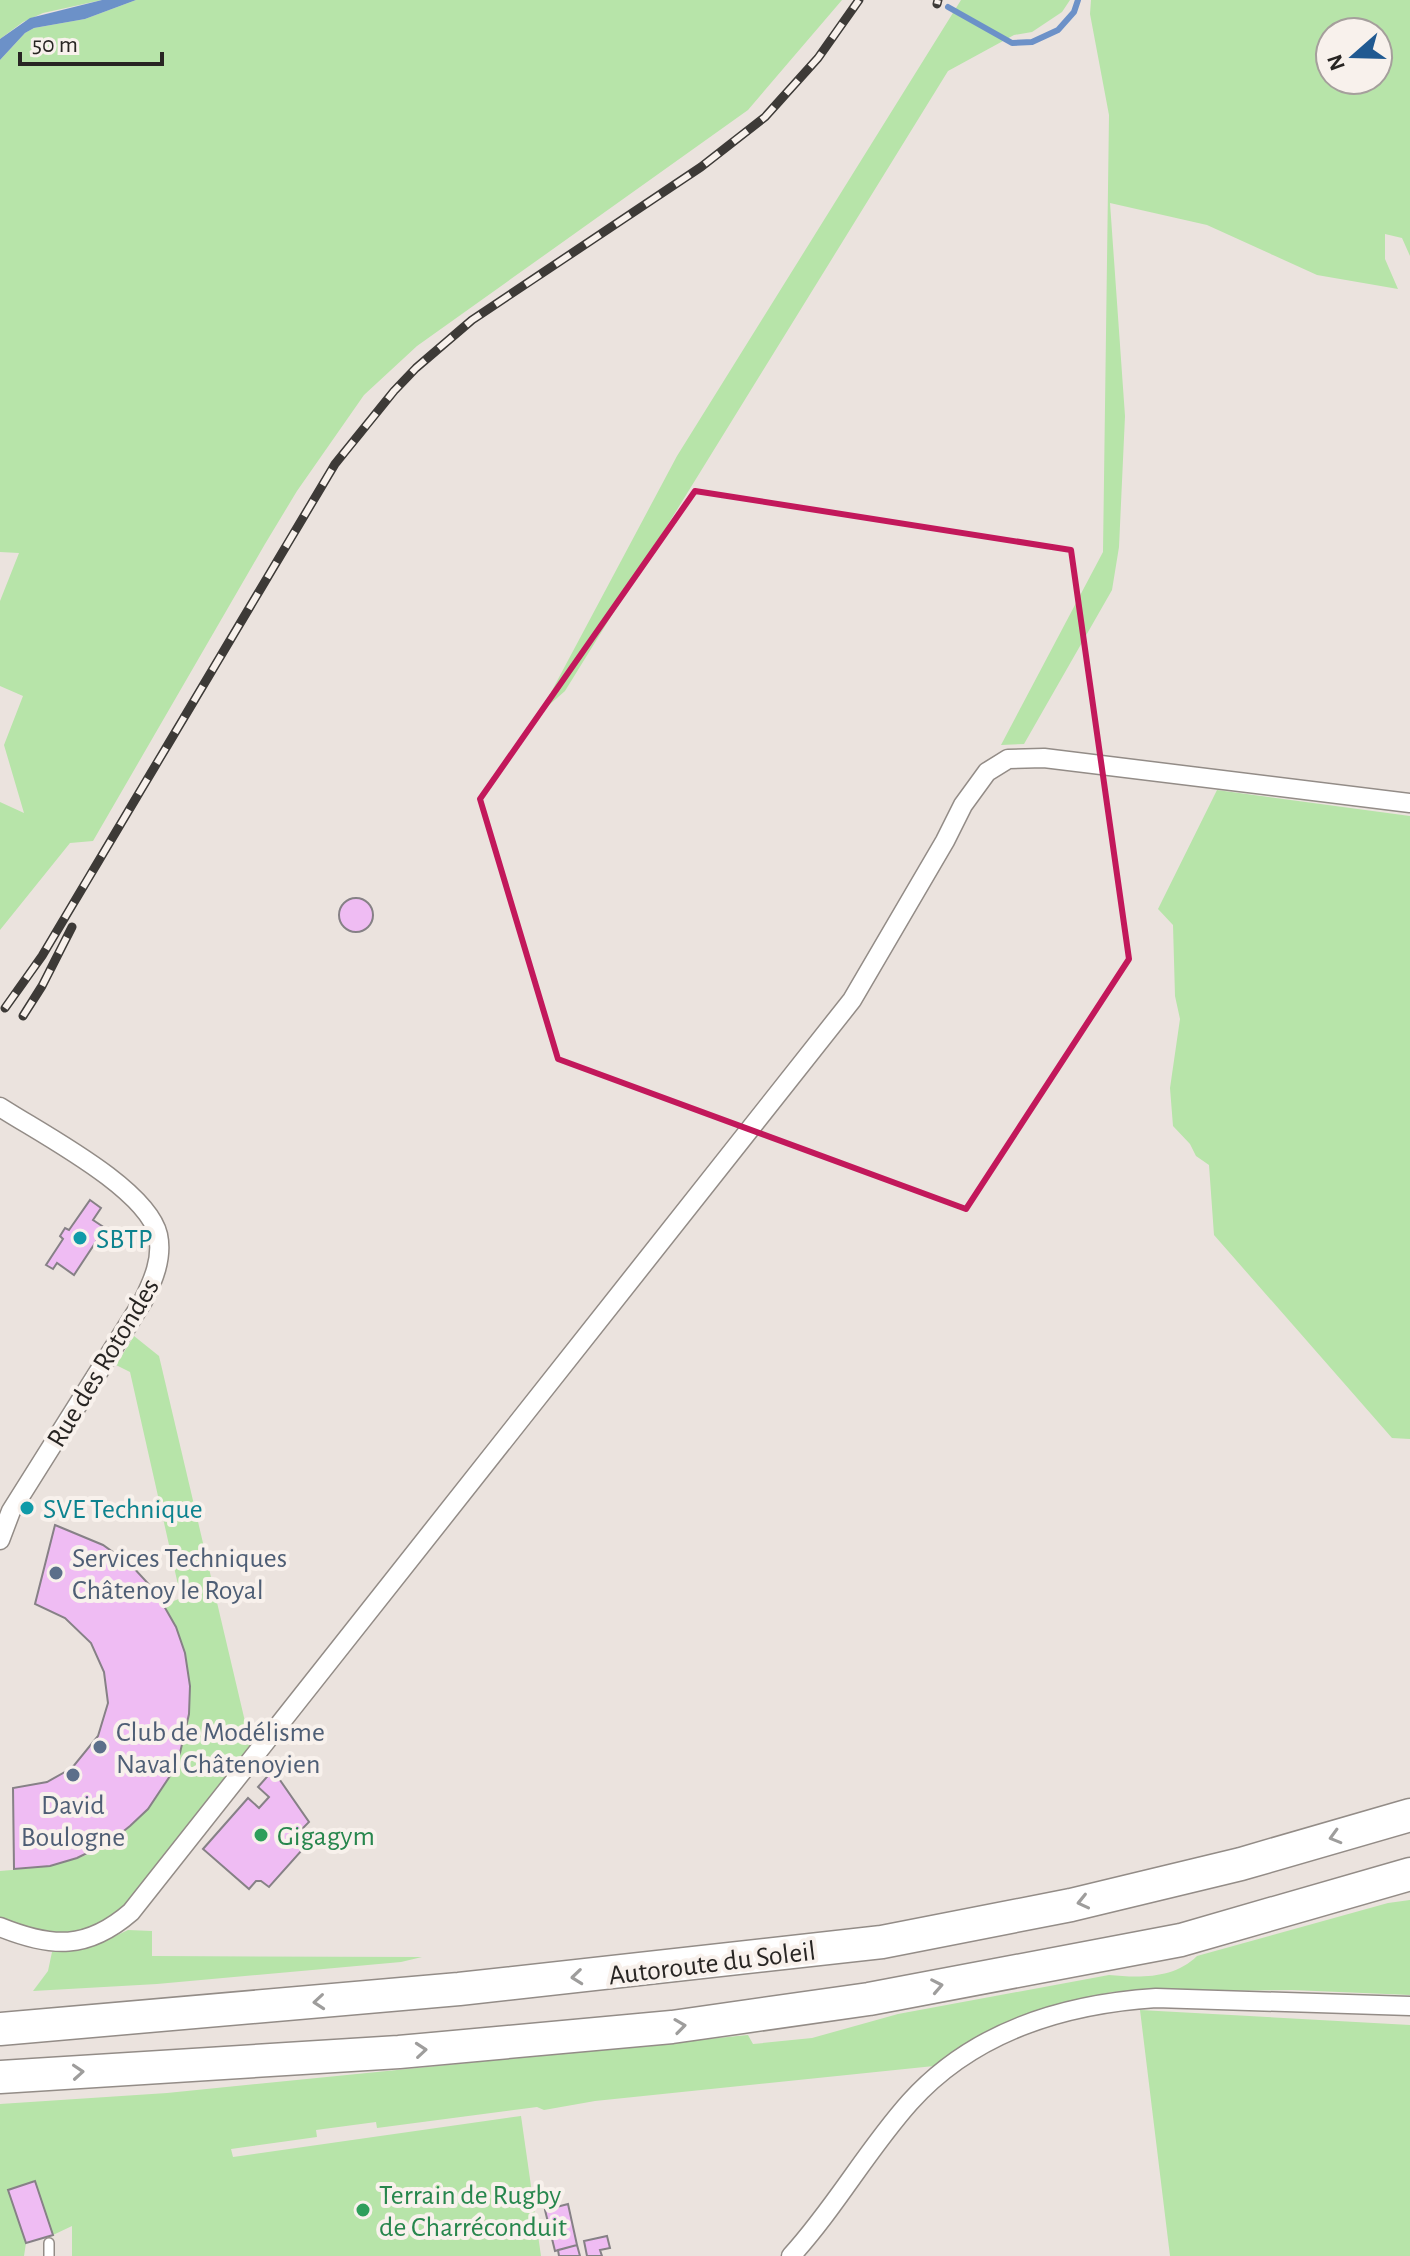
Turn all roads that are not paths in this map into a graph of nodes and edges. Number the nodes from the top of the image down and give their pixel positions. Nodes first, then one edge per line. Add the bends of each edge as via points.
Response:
1 (1410, 803) edge
2 (0, 1107) edge
3 (0, 1540) edge
4 (1410, 1815) edge
5 (1410, 1874) edge
6 (0, 1927) edge
7 (1410, 2006) edge
8 (0, 2029) edge
9 (0, 2077) edge
10 (49, 2243) dead end
11 (49, 2256) edge
12 (791, 2256) edge

1 - 6 street via 1044,758 1008,759 987,772 852,1000 131,1912 94,1937 71,1941 48,1943
2 - 3 street, Rue des Rotondes via 122,1185 158,1234 157,1271 143,1301 11,1511
4 -> 8 highway, Autoroute du Soleil via 1071,1905 882,1942 474,1988
9 -> 5 highway, Autoroute du Soleil via 399,2052 672,2027 869,1999 1181,1940
7 - 12 street via 1156,1998 1073,2009 1015,2026 949,2065 910,2102
10 - 11 lane

